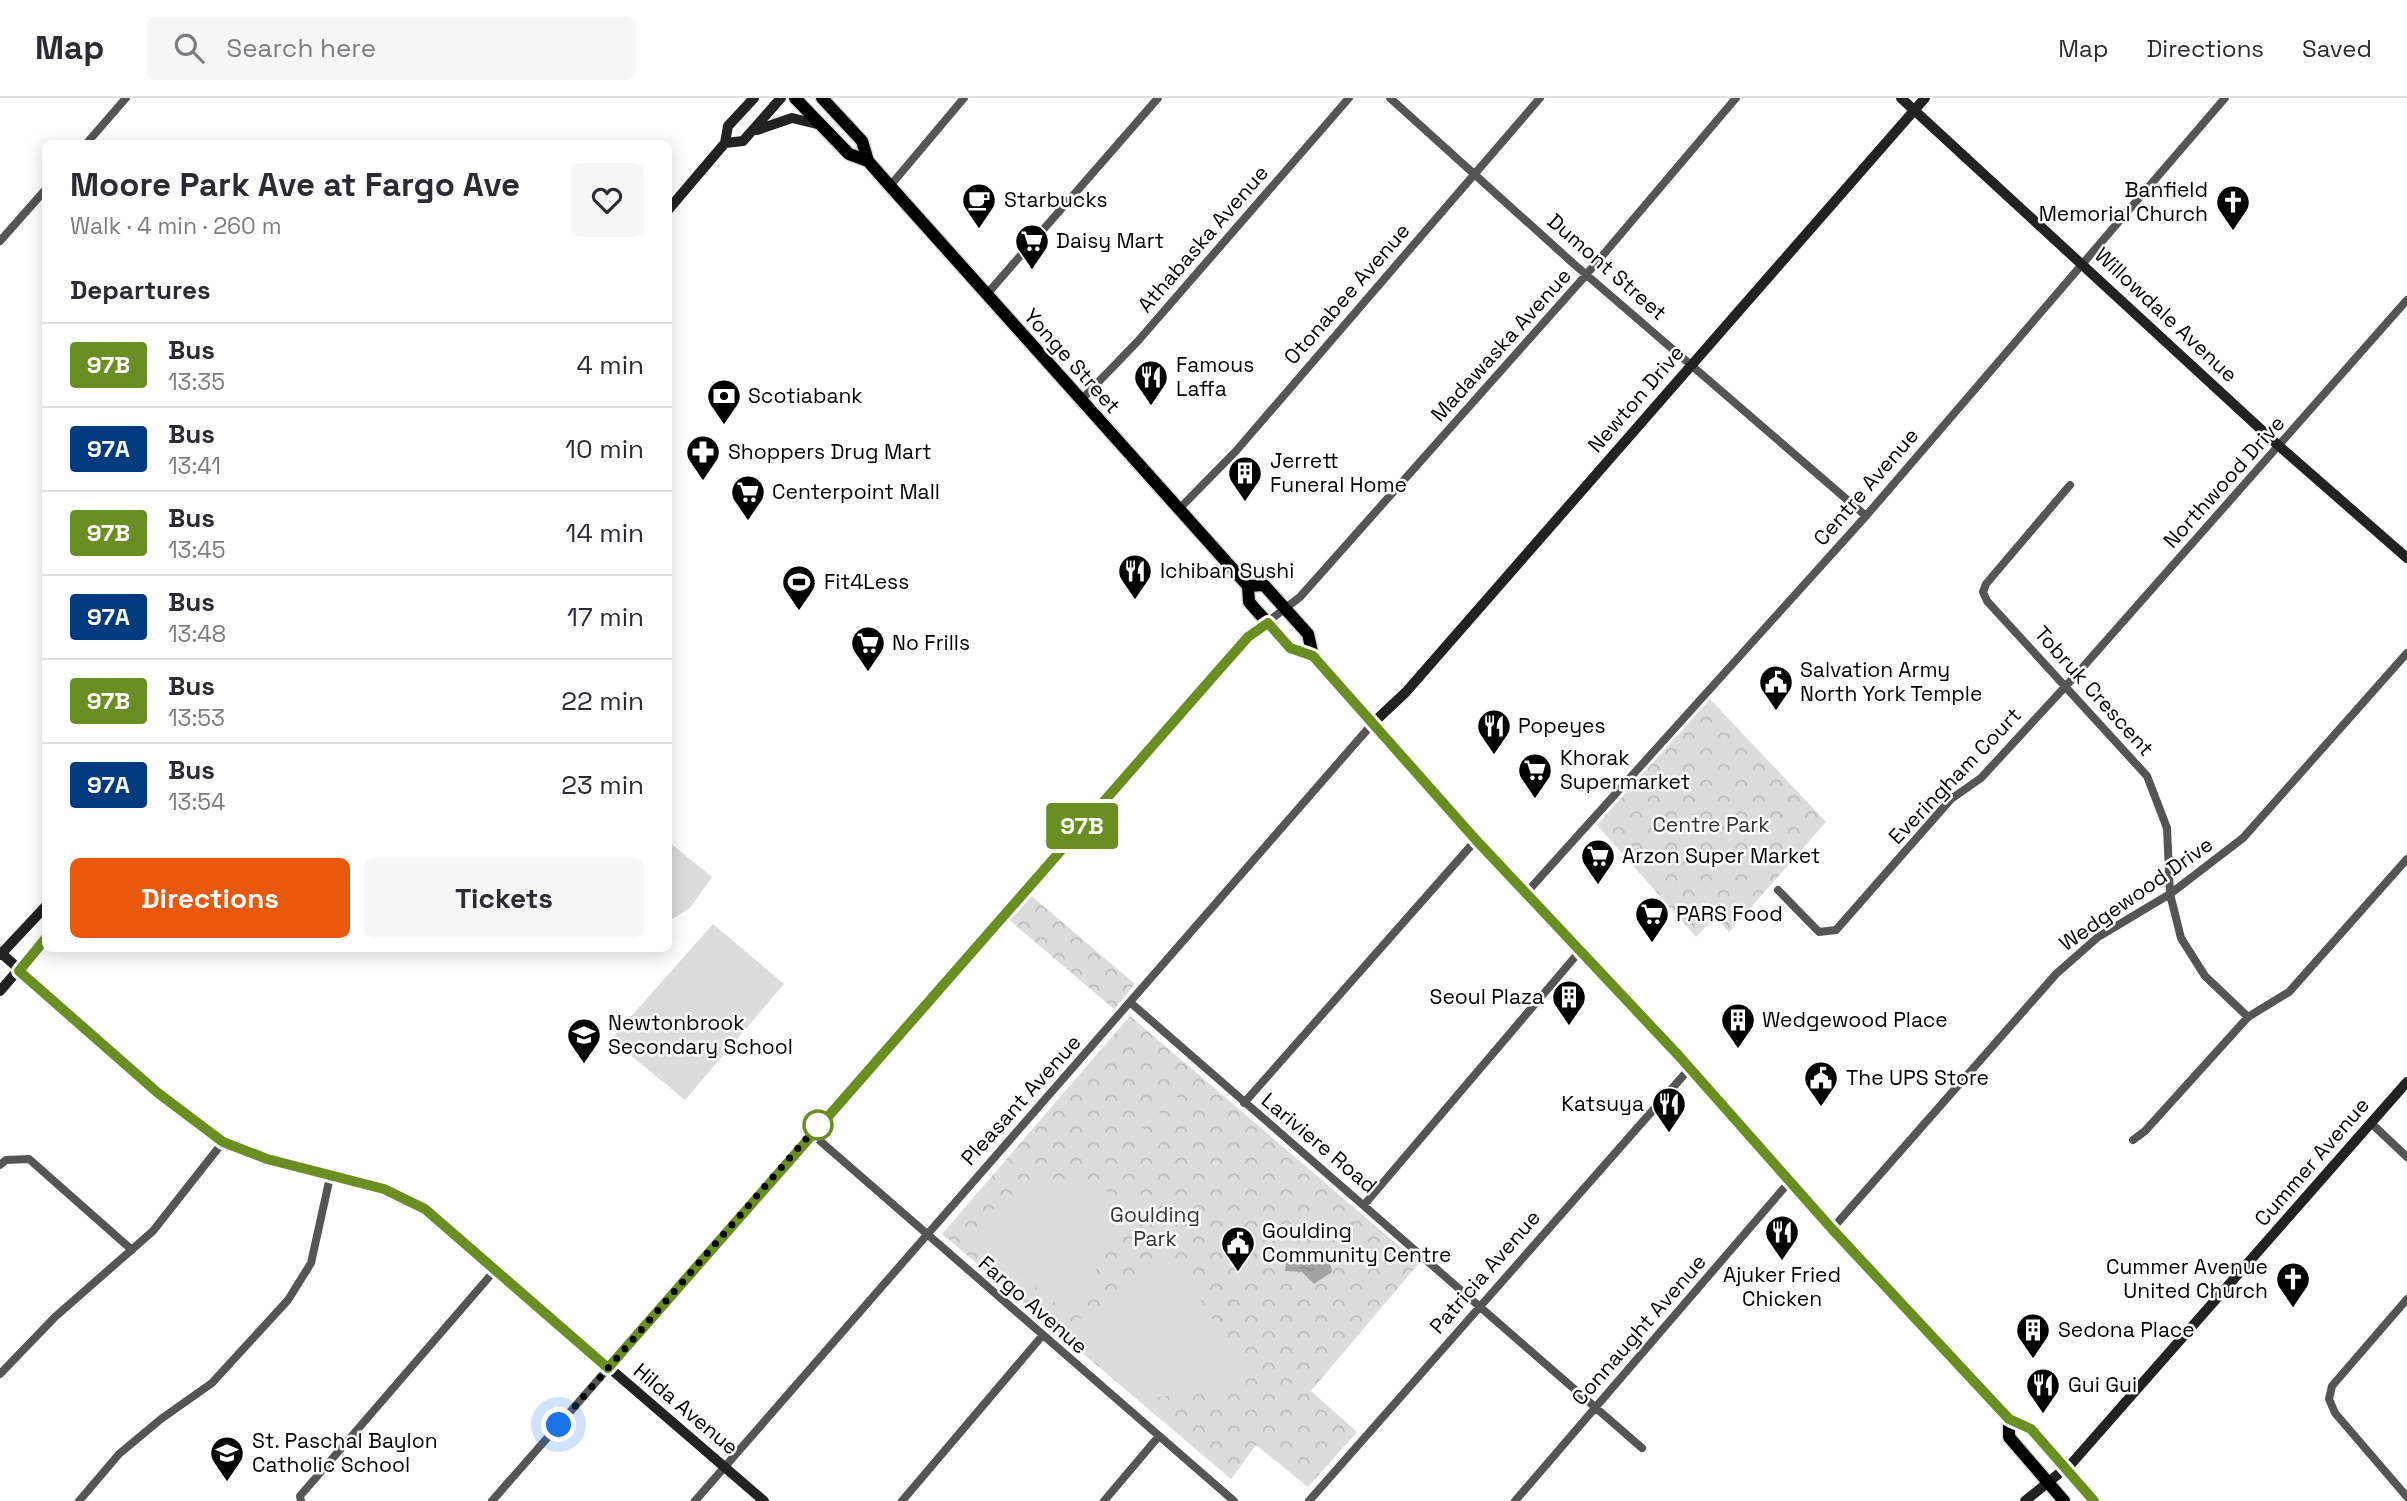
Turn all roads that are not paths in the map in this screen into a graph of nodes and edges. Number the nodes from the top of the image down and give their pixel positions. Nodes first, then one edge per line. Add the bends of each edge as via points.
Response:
1 (126, 98) edge
2 (754, 98) edge
3 (780, 98) edge
4 (796, 98) edge
5 (822, 98) edge
6 (964, 98) edge
7 (1158, 98) edge
8 (1349, 98) edge
9 (1390, 98) edge
10 (1540, 98) edge
11 (1736, 98) edge
12 (1901, 98) edge
13 (1925, 98) edge
14 (2225, 98) edge
15 (1915, 110) junction
16 (821, 125) junction
17 (751, 133) junction
18 (89, 140) edge
19 (725, 144) junction
20 (867, 161) junction
21 (1474, 173) junction
22 (890, 186) junction
23 (42, 194) edge
24 (672, 205) edge
25 (0, 241) edge
26 (2080, 263) junction
27 (1586, 275) junction
28 (987, 294) junction
29 (2407, 300) edge
30 (1693, 364) junction
31 (1081, 400) junction
32 (2279, 446) junction
33 (2070, 485) dead end
34 (1178, 510) junction
35 (1866, 516) junction
36 (2407, 558) edge
37 (1248, 586) junction
38 (1286, 609) junction
39 (1268, 623) junction
40 (2407, 653) edge
41 (1313, 656) junction
42 (2066, 685) junction
43 (1373, 723) junction
44 (1476, 840) junction
45 (2407, 859) edge
46 (1778, 890) dead end
47 (1527, 892) junction
48 (2170, 894) junction
49 (42, 910) edge
50 (42, 943) edge
51 (1580, 951) junction
52 (0, 954) edge
53 (19, 971) junction
54 (0, 991) edge
55 (1131, 1003) junction
56 (2248, 1017) junction
57 (1690, 1068) junction
58 (2407, 1082) edge
59 (1244, 1103) junction
60 (2371, 1123) junction
61 (811, 1133) junction
62 (2133, 1140) dead end
63 (223, 1142) junction
64 (2407, 1157) edge
65 (0, 1165) edge
66 (330, 1177) junction
67 (1790, 1181) junction
68 (1364, 1205) junction
69 (1832, 1229) junction
70 (926, 1234) junction
71 (132, 1250) junction
72 (496, 1269) junction
73 (2407, 1299) edge
74 (1480, 1304) junction
75 (1042, 1336) junction
76 (608, 1368) junction
77 (0, 1374) edge
78 (1596, 1407) junction
79 (2009, 1419) junction
80 (1159, 1436) junction
81 (1642, 1448) dead end
82 (725, 1467) junction
83 (2064, 1469) junction
84 (2048, 1483) junction
85 (2407, 1497) edge
86 (79, 1501) edge
87 (301, 1501) edge
88 (492, 1501) edge
89 (695, 1501) edge
90 (764, 1501) edge
91 (902, 1501) edge
92 (1104, 1501) edge
93 (1234, 1501) edge
94 (1309, 1501) edge
95 (1514, 1501) edge
96 (2025, 1501) edge
97 (2064, 1501) edge
98 (2094, 1501) edge

1 - 18 street
2 - 19 street via 728,126
3 - 17 street
4 - 16 main road, Yonge Street
5 - 20 main road, Yonge Street via 862,141
6 - 22 street
7 - 28 street
8 - 31 street, Athabaska Avenue
9 - 21 street, Dumont Street
10 - 21 street, Otonabee Avenue
11 - 27 street, Madawaska Avenue
12 - 15 street, Willowdale Avenue
13 - 15 street, Newton Drive
14 - 26 street, Centre Avenue
15 - 26 street, Willowdale Avenue
15 - 30 street, Newton Drive
16 - 17 street via 792,118
16 - 20 main road, Yonge Street via 849,153
17 - 19 street via 743,141
19 - 24 street
20 - 22 main road, Yonge Street
21 - 27 street, Dumont Street
21 - 34 street, Otonabee Avenue via 1236,451
22 - 28 main road, Yonge Street
23 - 25 street
26 - 32 street, Willowdale Avenue
26 - 35 street, Centre Avenue
27 - 30 street, Dumont Street
27 - 38 street, Madawaska Avenue
28 - 31 main road, Yonge Street
29 - 32 street, Northwood Drive
30 - 35 street, Dumont Street
30 - 43 street, Newton Drive
31 - 34 main road, Yonge Street
32 - 36 street, Willowdale Avenue
32 - 42 street, Northwood Drive
33 - 42 street, Tobruk Crescent via 1983,592
34 - 37 main road, Yonge Street
35 - 47 street, Centre Avenue
37 - 38 main road, Yonge Street via 1264,585
37 - 39 main road, Yonge Street via 1250,602
38 - 39 street, Madawaska Avenue
38 - 41 main road, Yonge Street via 1308,634
39 - 41 main road, Yonge Street via 1290,648
39 - 61 street, Madawaska Avenue via 1248,637
40 - 48 street, Wedgewood Drive via 2243,838
41 - 43 main road, Yonge Street
42 - 46 street, Everingham Court via 1982,778 1951,799 1836,930 1819,932
42 - 48 street, Tobruk Crescent via 2147,776 2167,828
43 - 44 main road, Yonge Street
43 - 55 street, Pleasant Avenue
44 - 47 main road, Yonge Street
44 - 59 street
45 - 56 street via 2289,992
47 - 51 main road, Yonge Street
48 - 56 street, Tobruk Crescent via 2181,938 2205,976
48 - 69 street, Wedgewood Drive via 2098,937 2056,974
49 - 52 street
50 - 53 street
51 - 57 main road, Yonge Street
51 - 68 street
52 - 53 street, Hilda Avenue
53 - 54 street
53 - 63 street, Hilda Avenue via 158,1093
55 - 59 street, Lariviere Road
55 - 70 street, Pleasant Avenue
56 - 62 street
57 - 67 main road, Yonge Street
57 - 74 street, Patricia Avenue
58 - 60 street, Cummer Avenue
59 - 68 street, Lariviere Road
60 - 64 street
60 - 83 street, Cummer Avenue via 2179,1345
61 - 70 street, Fargo Avenue
61 - 76 street, Madawaska Avenue
63 - 66 street, Hilda Avenue
63 - 71 street via 153,1231
65 - 71 street via 6,1160 29,1159
66 - 72 street, Hilda Avenue via 384,1189 425,1209
66 - 86 street via 313,1256 288,1300 212,1383 119,1454
67 - 69 main road, Yonge Street
67 - 78 street, Connaught Avenue
68 - 74 street, Lariviere Road
69 - 79 main road, Yonge Street
70 - 75 street, Fargo Avenue
70 - 82 street, Pleasant Avenue
71 - 77 street via 55,1317
72 - 76 street, Hilda Avenue
72 - 87 street via 300,1496
73 - 85 street via 2332,1386 2329,1399 2335,1413
74 - 78 street, Lariviere Road
74 - 94 street, Patricia Avenue
75 - 80 street, Fargo Avenue
75 - 91 street
76 - 82 street, Hilda Avenue
76 - 88 street, Madawaska Avenue
78 - 81 street, Lariviere Road
78 - 95 street, Connaught Avenue
79 - 83 main road, Yonge Street via 2031,1429
79 - 84 main road, Yonge Street via 2009,1437
80 - 92 street
80 - 93 street, Fargo Avenue
82 - 89 street, Pleasant Avenue
82 - 90 street, Hilda Avenue
83 - 84 street, Cummer Avenue
83 - 98 main road, Yonge Street
84 - 96 street, Cummer Avenue
84 - 97 main road, Yonge Street

